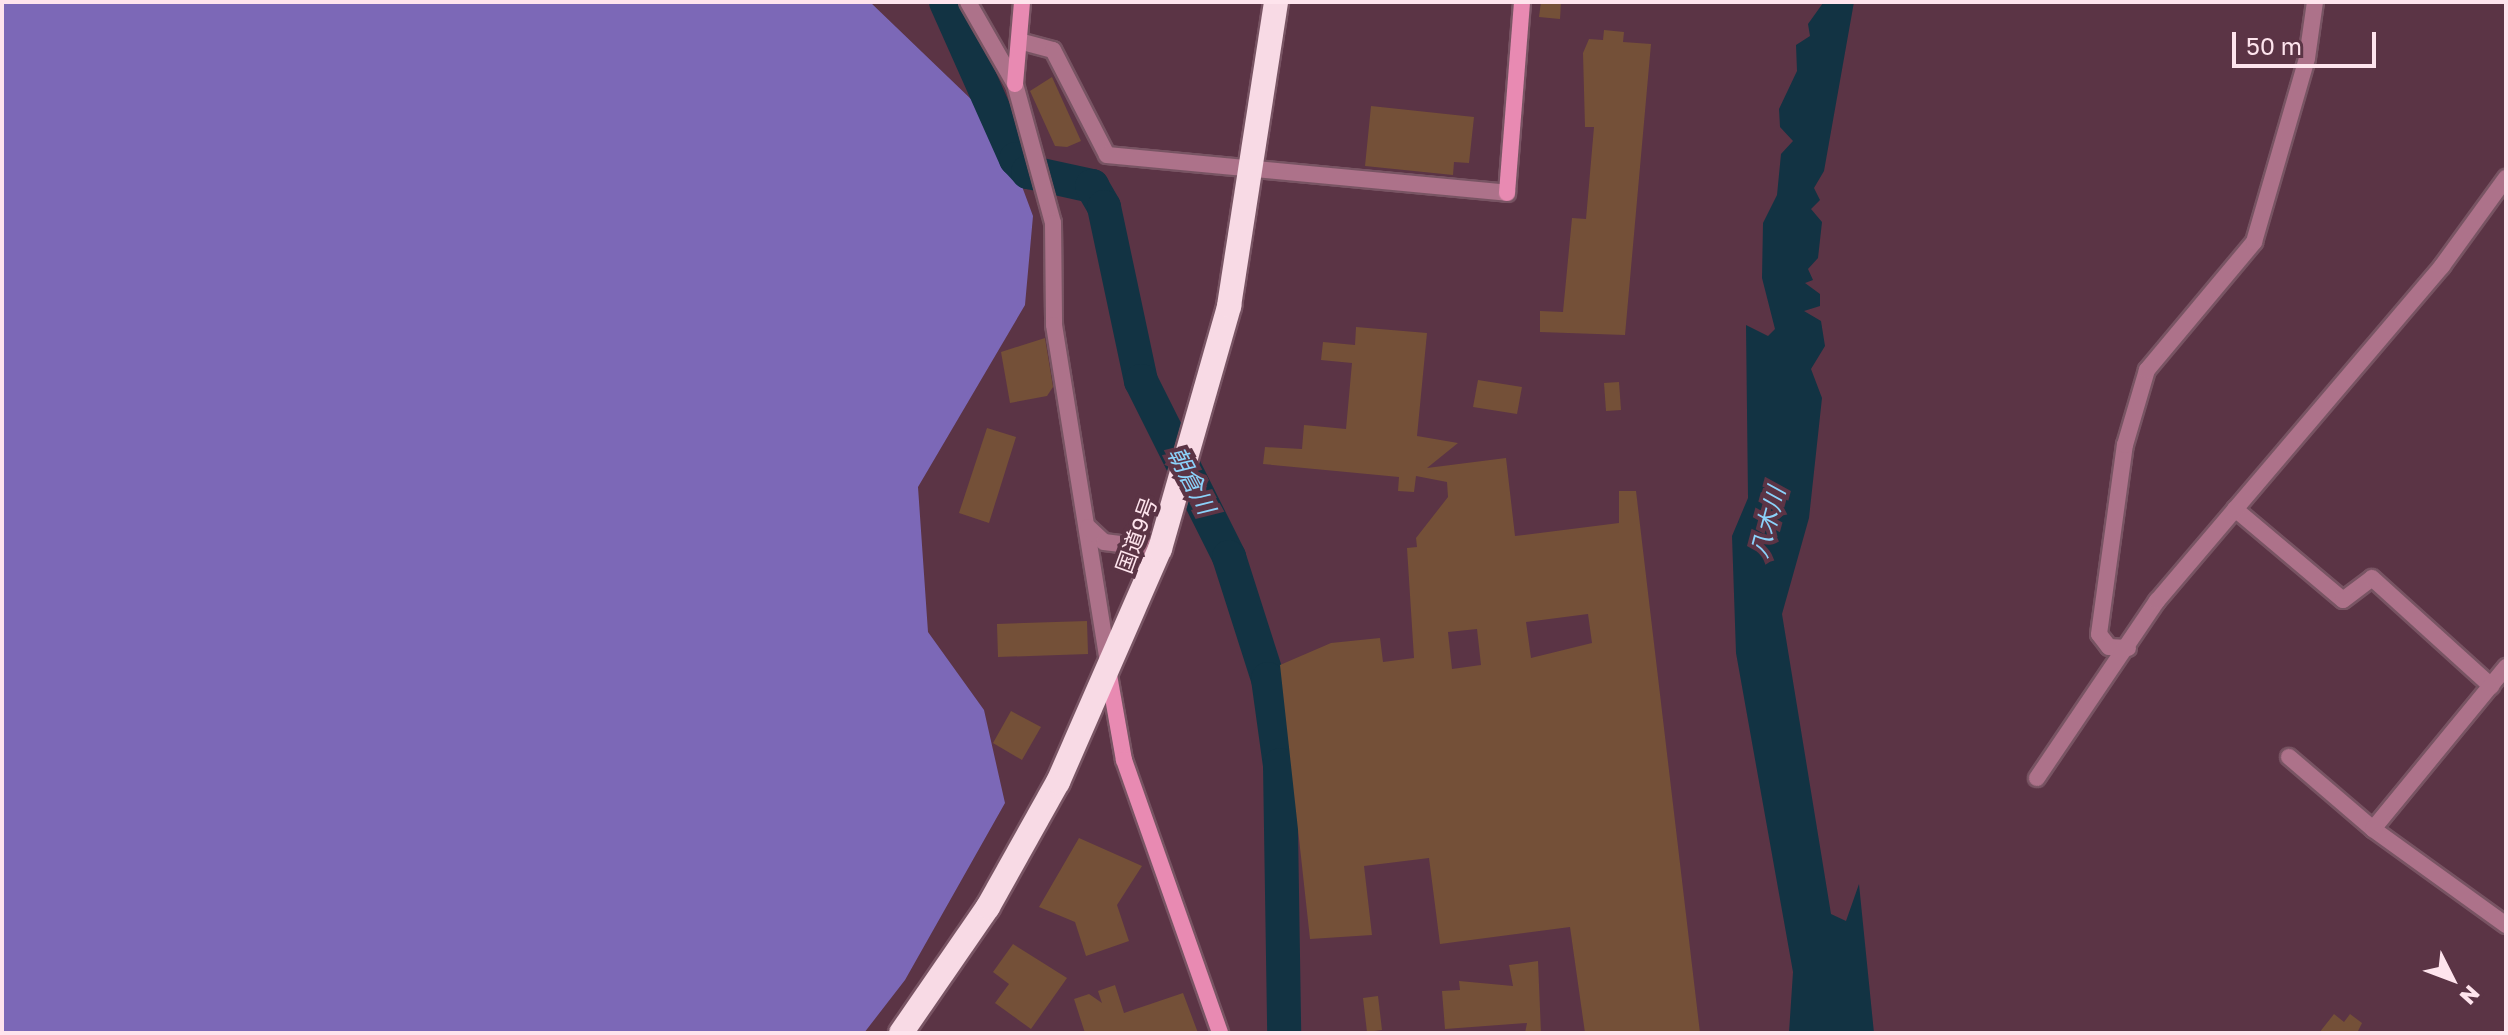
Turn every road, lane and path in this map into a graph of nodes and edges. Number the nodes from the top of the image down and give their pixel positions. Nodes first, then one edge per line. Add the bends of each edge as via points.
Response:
1 (968, 2) edge
2 (1022, 2) edge
3 (1276, 2) edge
4 (1522, 2) edge
5 (2315, 2) edge
6 (1019, 41) junction
7 (1015, 84) junction
8 (1254, 172) junction
9 (2506, 178) edge
10 (2235, 509) junction
11 (1088, 527) junction
12 (1160, 549) junction
13 (2128, 648) junction
14 (2506, 667) edge
15 (1109, 675) junction
16 (2491, 686) junction
17 (2289, 757) dead end
18 (2037, 778) dead end
19 (2373, 829) junction
20 (2506, 925) edge
21 (901, 1033) edge
22 (1220, 1033) edge

1 - 7 street
2 - 6 street
3 - 8 highway, 国道9号
4 - 8 street via 1507,193
5 - 13 street via 2307,58 2254,242 2147,370 2134,415 2099,634 2109,647
6 - 7 street
6 - 8 street via 1053,50 1107,155
7 - 11 street via 1053,223 1054,325
8 - 12 highway, 国道9号 via 1196,443
9 - 10 street via 2442,266
10 - 13 street via 2157,601
10 - 16 street via 2343,600 2372,578
11 - 12 street via 1104,542
11 - 15 street
12 - 15 highway, 国道9号
13 - 18 street
14 - 16 street
15 - 21 highway, 国道9号 via 1017,858
15 - 22 street via 1124,760
16 - 19 street
17 - 19 street
19 - 20 street

